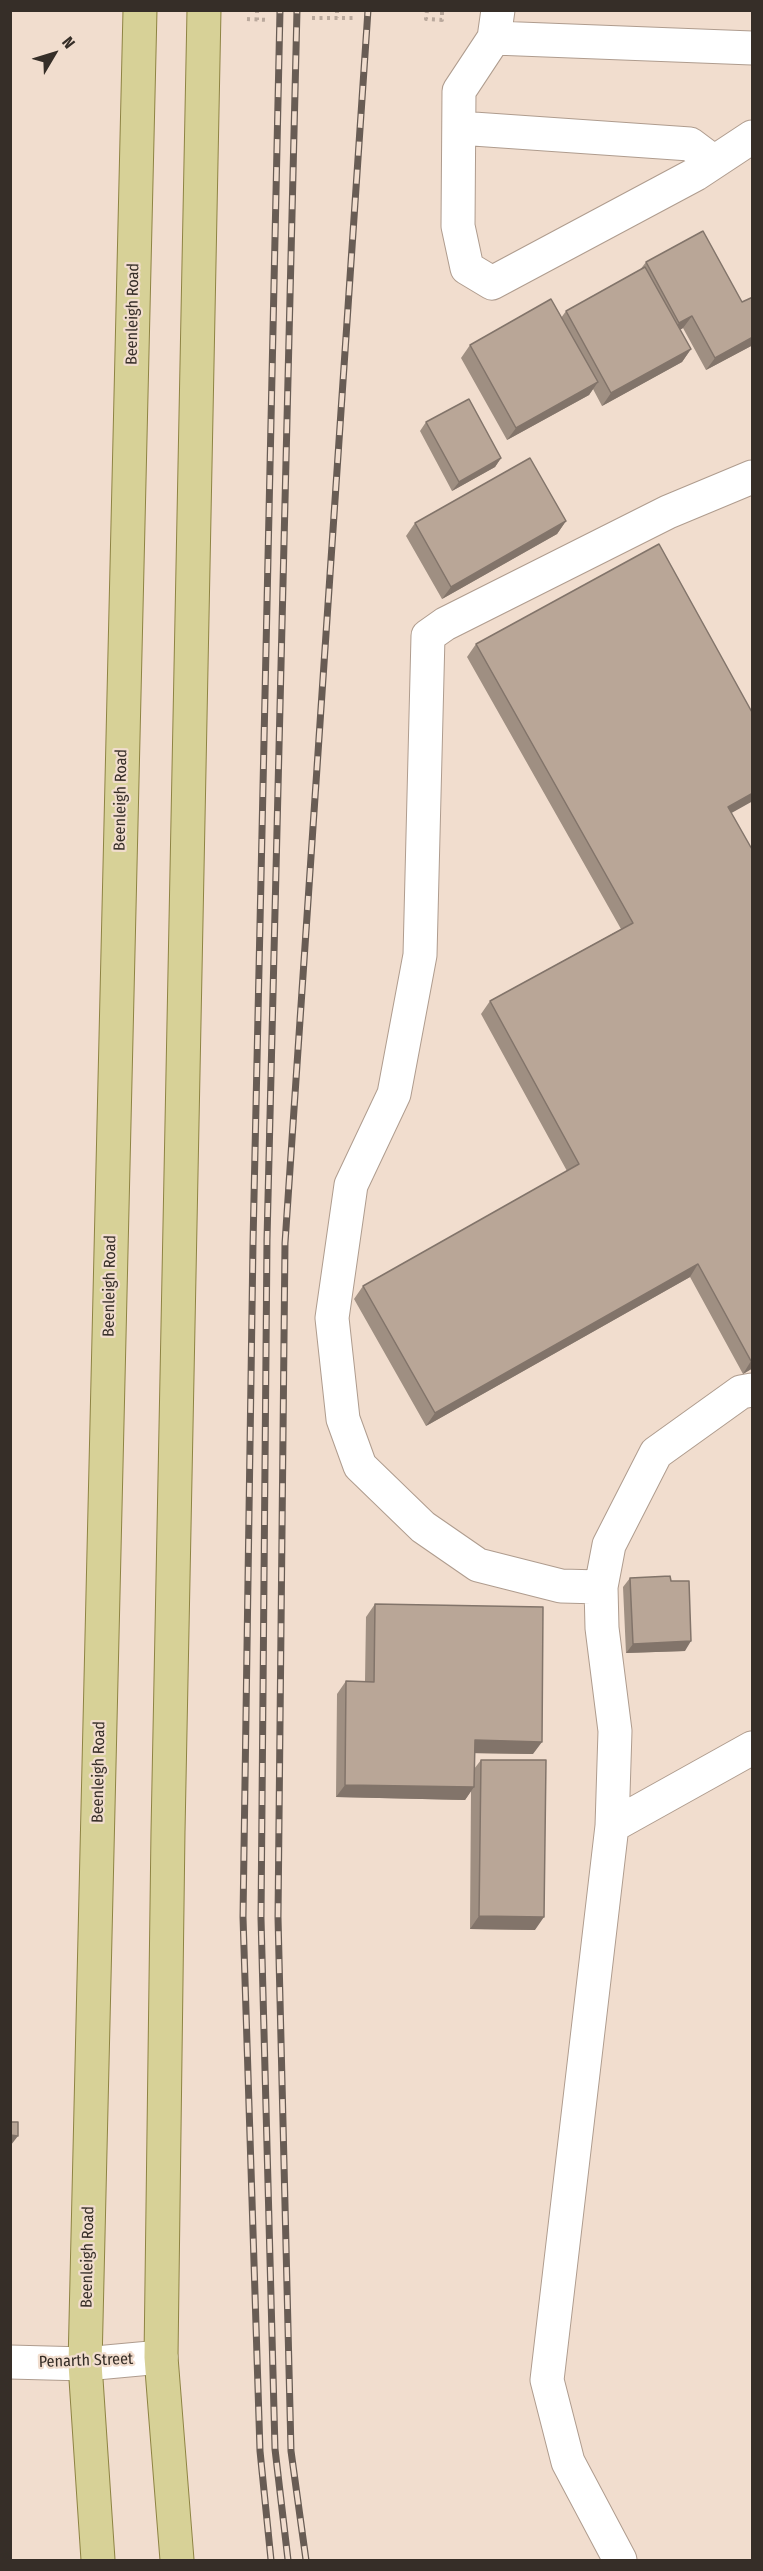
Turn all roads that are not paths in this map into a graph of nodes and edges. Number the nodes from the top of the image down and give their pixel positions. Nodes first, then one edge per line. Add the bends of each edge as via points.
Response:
1 (140, 10) edge
2 (204, 10) edge
3 (496, 24) edge
4 (753, 48) edge
5 (459, 128) junction
6 (753, 137) edge
7 (714, 162) junction
8 (753, 477) edge
9 (753, 1390) edge
10 (601, 1587) junction
11 (753, 1748) edge
12 (612, 1826) junction
13 (161, 2357) junction
14 (10, 2362) edge
15 (85, 2364) junction
16 (98, 2560) edge
17 (177, 2560) edge
18 (620, 2560) edge

1 - 15 main road, Beenleigh Road
2 - 13 main road
3 - 4 street
3 - 5 street via 459,91
5 - 7 street via 690,144
5 - 7 street via 460,236 467,268 492,283
6 - 7 street
8 - 10 street via 668,512 428,636 420,955 394,1094 351,1185 332,1318 343,1419 360,1466 423,1527 478,1565 561,1586
9 - 10 street via 741,1392 656,1454 609,1545
10 - 12 street via 615,1731
11 - 12 street
12 - 18 street via 547,2380 568,2462
13 - 15 street, Penarth Street
13 - 17 main road
14 - 15 street, Penarth Street
15 - 16 main road, Beenleigh Road

